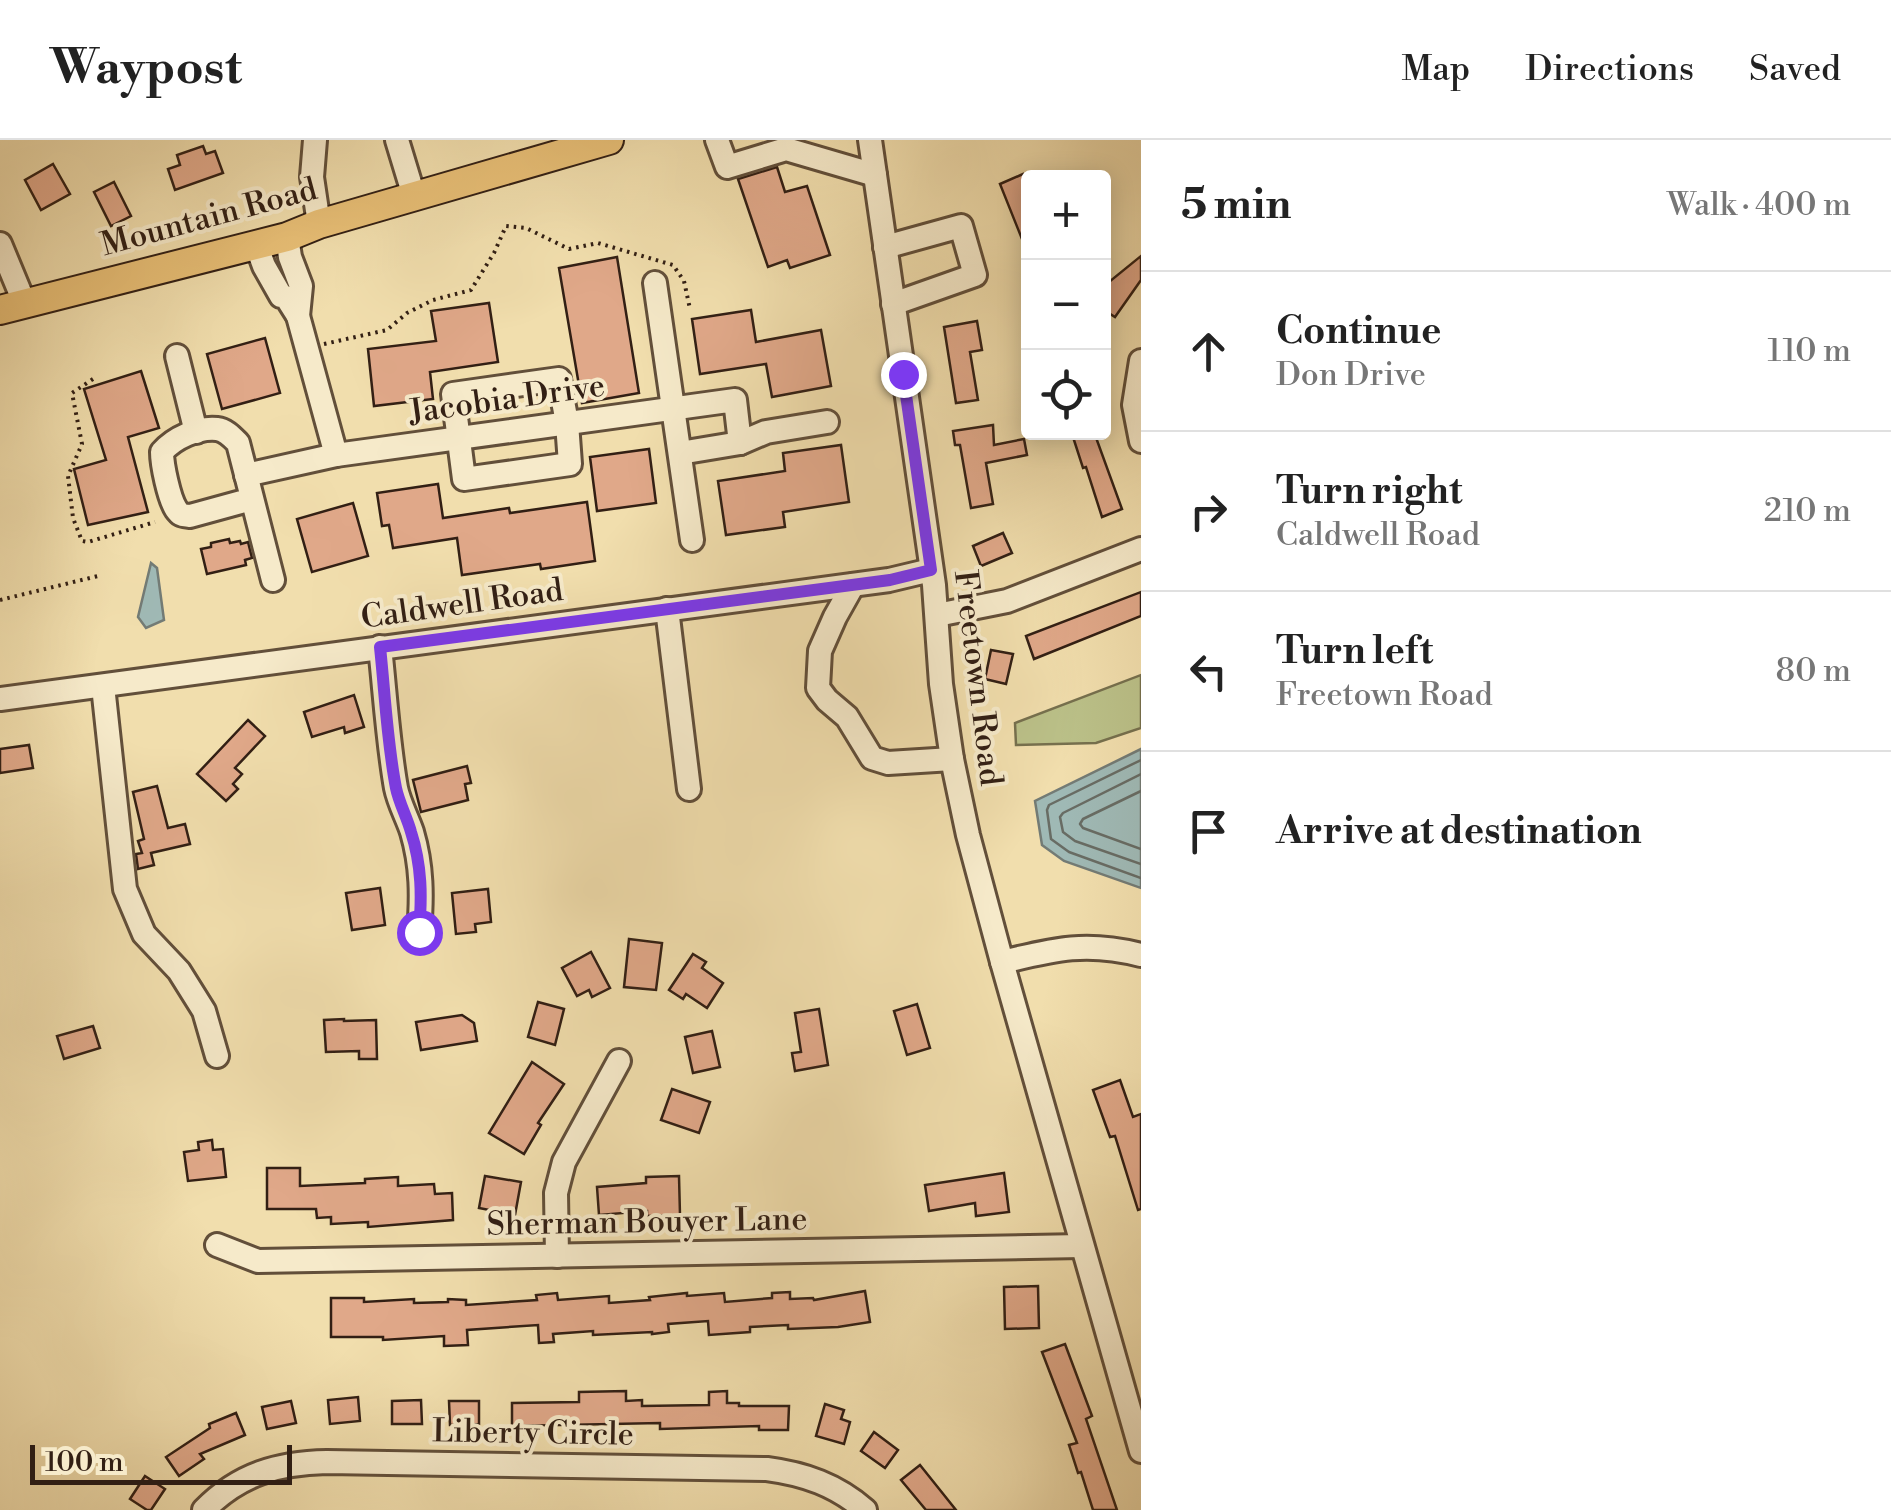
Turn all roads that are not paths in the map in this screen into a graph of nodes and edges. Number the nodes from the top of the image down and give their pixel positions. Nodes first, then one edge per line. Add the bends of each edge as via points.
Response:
1 (314, 140) edge
2 (397, 140) edge
3 (609, 140) edge
4 (717, 140) edge
5 (870, 140) edge
6 (785, 144) edge
7 (875, 175) junction
8 (414, 196) junction
9 (319, 224) junction
10 (287, 237) junction
11 (0, 244) edge
12 (256, 244) junction
13 (884, 248) junction
14 (655, 283) dead end
15 (893, 304) junction
16 (12, 306) edge
17 (298, 316) junction
18 (177, 356) dead end
19 (1141, 361) edge
20 (674, 410) junction
21 (826, 422) dead end
22 (567, 423) junction
23 (196, 432) junction
24 (458, 440) junction
25 (1141, 441) edge
26 (740, 443) junction
27 (680, 453) junction
28 (336, 455) junction
29 (246, 475) junction
30 (252, 499) junction
31 (692, 540) dead end
32 (1141, 549) edge
33 (931, 570) junction
34 (273, 580) dead end
35 (853, 584) junction
36 (667, 609) junction
37 (936, 616) junction
38 (380, 647) junction
39 (103, 686) junction
40 (0, 699) edge
41 (952, 759) junction
42 (689, 788) dead end
43 (419, 932) dead end
44 (1141, 955) edge
45 (1002, 962) junction
46 (217, 1056) dead end
47 (619, 1061) dead end
48 (216, 1245) dead end
49 (1082, 1246) junction
50 (557, 1256) junction
51 (1141, 1451) edge
52 (204, 1510) edge
53 (865, 1510) edge

1 - 9 street
2 - 8 street
3 - 8 main road, Mountain Road
4 - 6 street via 728,166
5 - 7 street, Freetown Road
6 - 7 street
7 - 13 street, Freetown Road
8 - 9 main road, Mountain Road
9 - 10 main road, Mountain Road
10 - 12 main road, Mountain Road
10 - 17 street via 301,286
11 - 16 street
12 - 16 main road, Mountain Road
12 - 17 street via 280,296
13 - 15 street, Freetown Road
13 - 15 street via 961,226 976,274
14 - 20 street
15 - 33 street, Freetown Road
17 - 28 street
18 - 23 street
19 - 25 street via 1134,405
20 - 22 street, Jacobia Drive
20 - 26 street, Jacobia Drive via 735,400
20 - 27 street
21 - 26 street
22 - 24 street, Jacobia Drive
22 - 24 street via 570,464 464,479
22 - 24 street via 559,378 453,394
23 - 29 street via 228,433 238,443
23 - 30 street via 162,452 175,508 190,516
24 - 28 street, Jacobia Drive
26 - 27 street
27 - 31 street
28 - 29 street, Jacobia Drive
29 - 30 street
30 - 34 street
32 - 37 street via 1007,601
33 - 35 street, Caldwell Road
33 - 37 street, Freetown Road
35 - 36 street, Caldwell Road
35 - 41 street via 820,651 818,688 848,717 872,758
36 - 38 street, Caldwell Road
36 - 42 street
37 - 41 street, Freetown Road
38 - 39 street, Caldwell Road
38 - 43 street via 393,772 421,871
39 - 40 street, Caldwell Road
39 - 46 street via 125,889 144,934 204,1011
41 - 45 street, Freetown Road
44 - 45 street via 1074,946
45 - 49 street, Freetown Road
47 - 50 street via 564,1162 556,1193
48 - 50 street, Sherman Bouyer Lane via 258,1261
49 - 50 street, Sherman Bouyer Lane
49 - 51 street, Freetown Road
52 - 53 street, Liberty Circle via 271,1468 327,1462 767,1469 818,1480

